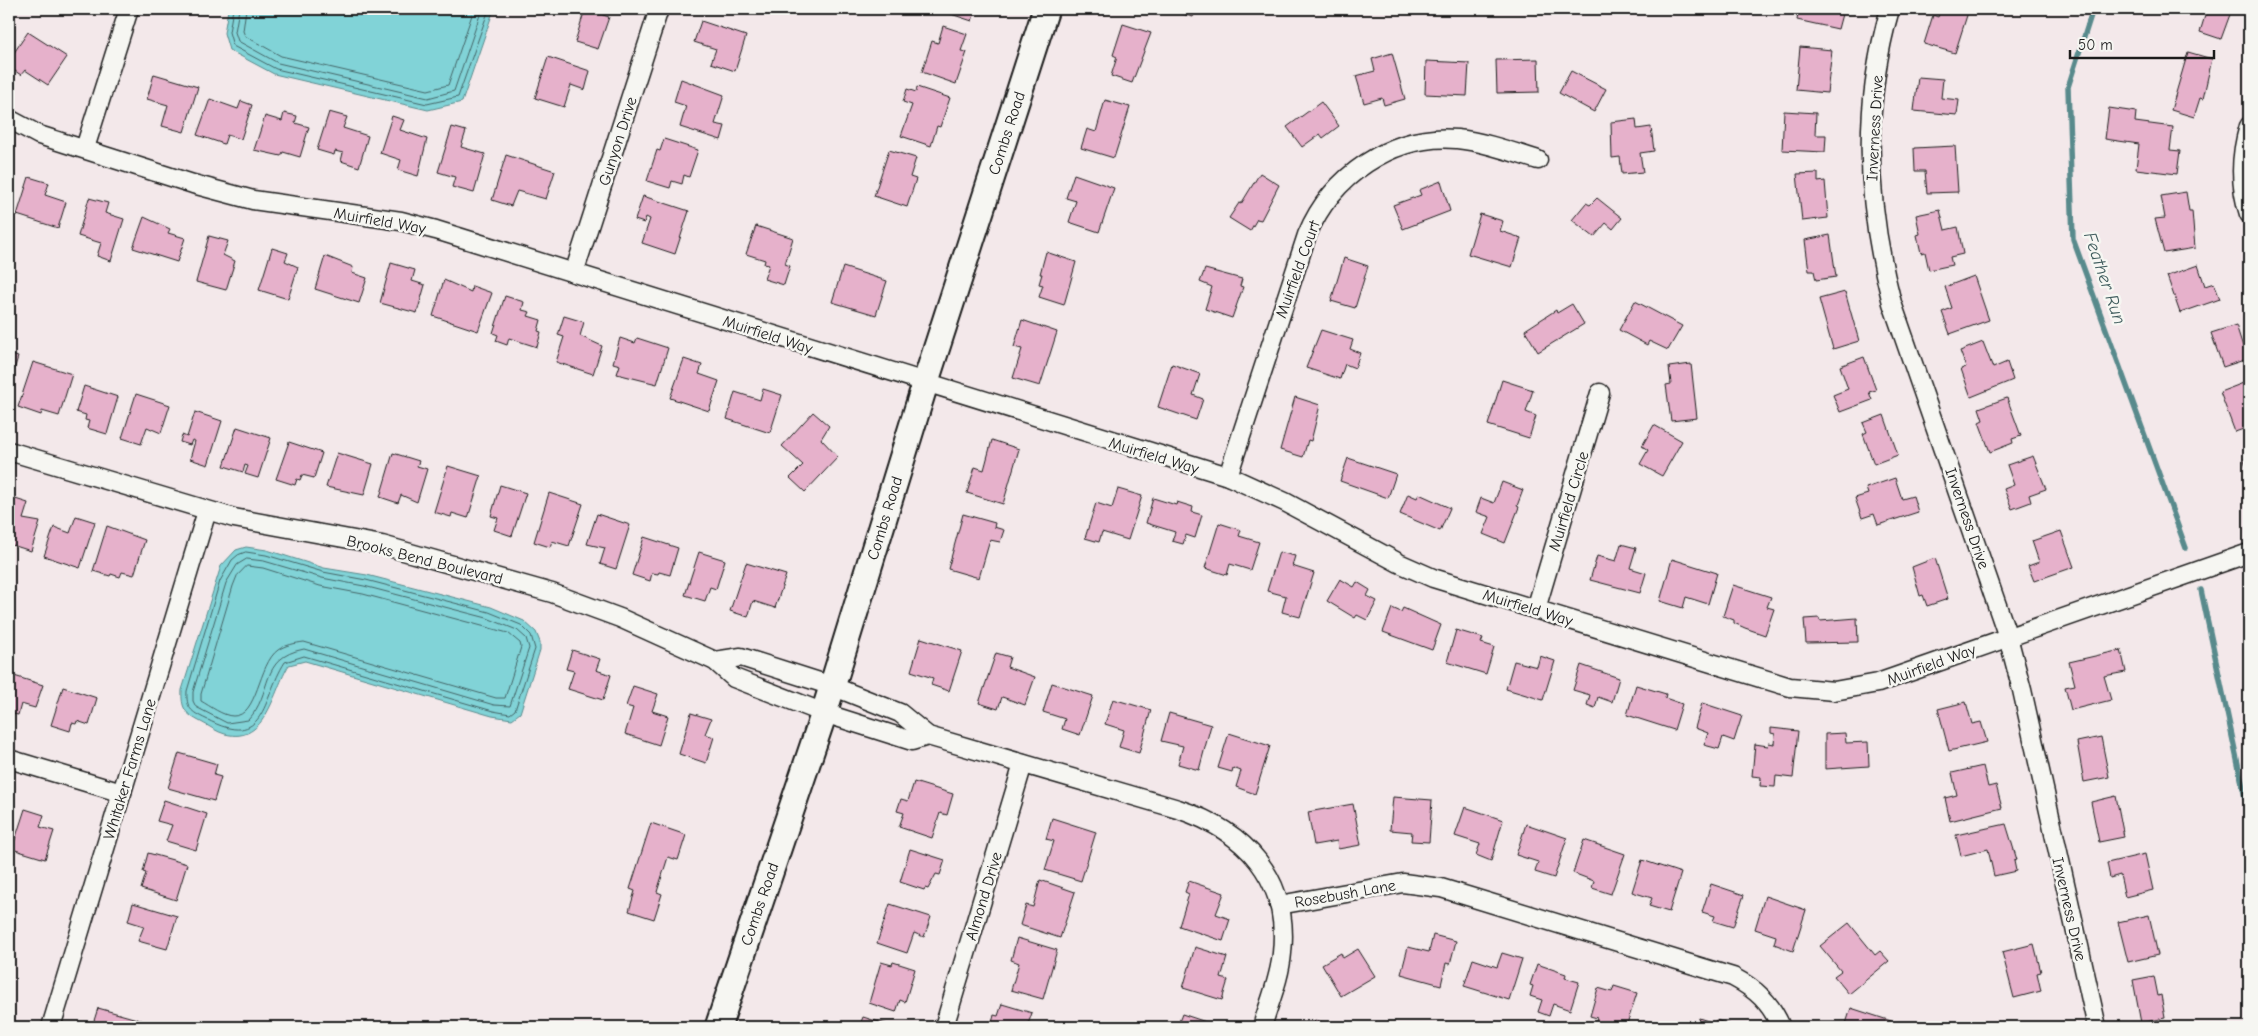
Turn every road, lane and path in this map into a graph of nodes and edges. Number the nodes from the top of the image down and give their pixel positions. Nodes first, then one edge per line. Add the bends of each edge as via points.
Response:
1 (129, 9) edge
2 (659, 9) edge
3 (1046, 9) edge
4 (1890, 9) edge
5 (9, 119) edge
6 (2249, 126) edge
7 (85, 148) junction
8 (1538, 160) dead end
9 (2249, 214) edge
10 (574, 273) junction
11 (925, 384) junction
12 (1600, 393) dead end
13 (9, 451) edge
14 (1228, 476) junction
15 (207, 511) junction
16 (2249, 553) edge
17 (1536, 609) junction
18 (2008, 637) junction
19 (715, 661) junction
20 (832, 686) junction
21 (824, 713) junction
22 (928, 736) junction
23 (9, 759) edge
24 (1023, 764) junction
25 (122, 793) junction
26 (1279, 905) junction
27 (51, 1027) edge
28 (718, 1027) edge
29 (944, 1027) edge
30 (1262, 1027) edge
31 (1781, 1027) edge
32 (2097, 1027) edge

1 - 7 street
2 - 10 street, Gunyon Drive
3 - 11 street, Combs Road
4 - 18 street, Inverness Drive via 1878,58 1871,126 1871,184 1880,256 1892,303
5 - 7 street, Muirfield Way via 39,134
6 - 9 street via 2241,170
7 - 10 street, Muirfield Way via 253,200 401,221
8 - 14 street, Muirfield Court via 1483,144 1438,139 1386,152 1355,170 1335,190 1307,235
10 - 11 street, Muirfield Way
11 - 14 street, Muirfield Way
11 - 20 street, Combs Road
12 - 17 street, Muirfield Circle
13 - 15 street, Brooks Bend Boulevard
14 - 17 street, Muirfield Way via 1285,502 1399,563 1441,580
15 - 19 street, Brooks Bend Boulevard via 435,558 586,605
15 - 25 street, Whitaker Farms Lane
16 - 18 street, Muirfield Way
17 - 18 street, Muirfield Way via 1790,687 1825,692 1852,690 1878,683
18 - 32 street, Inverness Drive
19 - 20 street, Rosebush Lane via 741,657
19 - 21 street, Brooks Bend Boulevard via 734,678
20 - 21 street, Combs Road
20 - 22 street, Rosebush Lane via 900,712
21 - 22 street, Rosebush Lane via 912,741
21 - 28 street, Combs Road
22 - 24 street, Rosebush Lane
23 - 25 street
24 - 26 street, Rosebush Lane via 1204,817 1220,826 1254,856 1269,879
24 - 29 street, Almond Drive
25 - 27 street, Whitaker Farms Lane
26 - 30 street via 1283,926 1282,955
26 - 31 street, Rosebush Lane via 1383,885 1428,886 1724,974 1749,986 1774,1012

